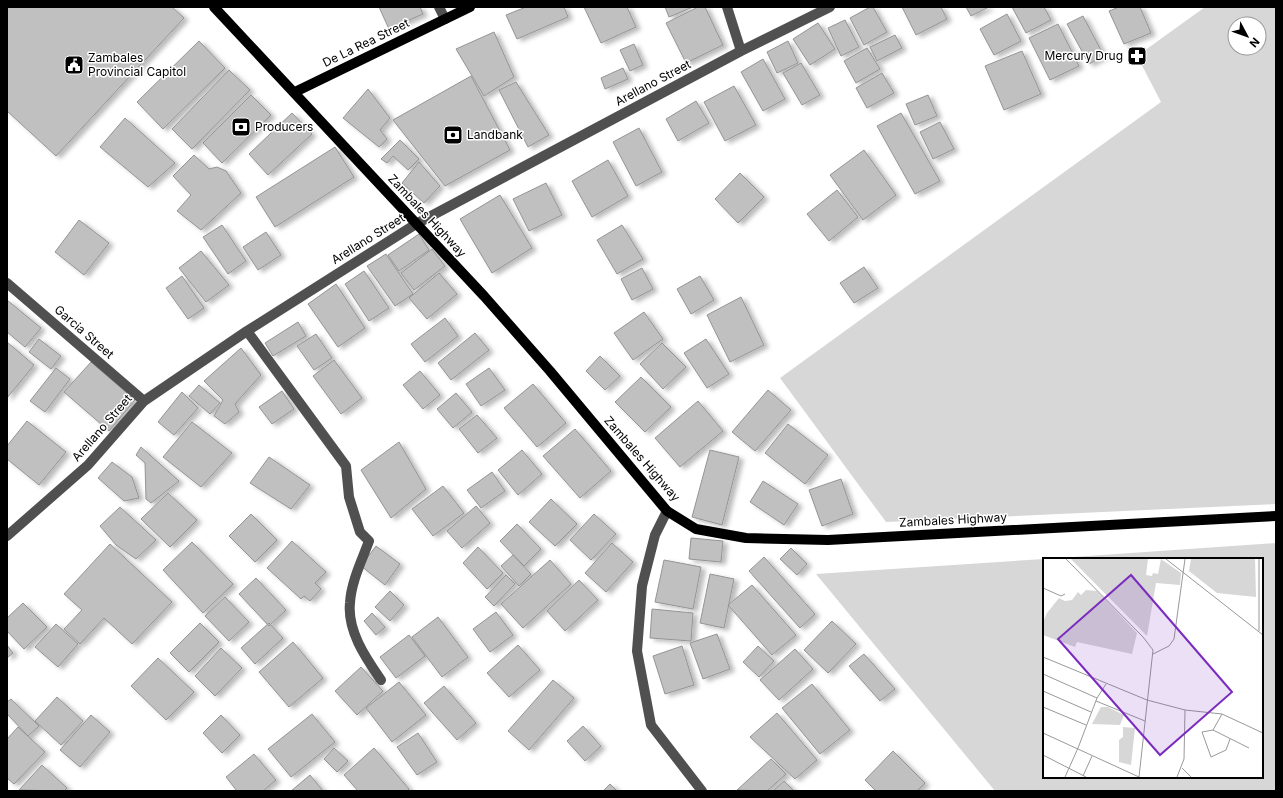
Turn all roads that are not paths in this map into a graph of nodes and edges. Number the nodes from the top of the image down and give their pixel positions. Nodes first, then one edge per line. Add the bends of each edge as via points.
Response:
1 (214, 7) edge
2 (439, 7) edge
3 (470, 7) edge
4 (727, 7) edge
5 (830, 7) edge
6 (445, 19) junction
7 (741, 51) junction
8 (295, 92) junction
9 (416, 224) junction
10 (7, 283) edge
11 (247, 331) junction
12 (144, 401) junction
13 (667, 511) junction
14 (1276, 516) edge
15 (7, 536) edge
16 (381, 680) dead end
17 (702, 791) edge

1 - 8 main road, Zambales Highway
2 - 6 street
3 - 6 main road, De La Rea Street
4 - 7 street
5 - 7 street, Arellano Street
6 - 8 main road, De La Rea Street
7 - 9 street, Arellano Street
8 - 9 main road, Zambales Highway
9 - 11 street, Arellano Street
9 - 13 main road, Zambales Highway via 545,365
10 - 12 street, Garcia Street
11 - 12 street, Arellano Street
11 - 16 street via 346,466 349,497 360,532 369,541 349,604 353,630
12 - 15 street, Arellano Street via 88,466
13 - 14 main road, Zambales Highway via 696,529 746,538 828,540
13 - 17 street via 655,535 642,586 637,651 651,725

